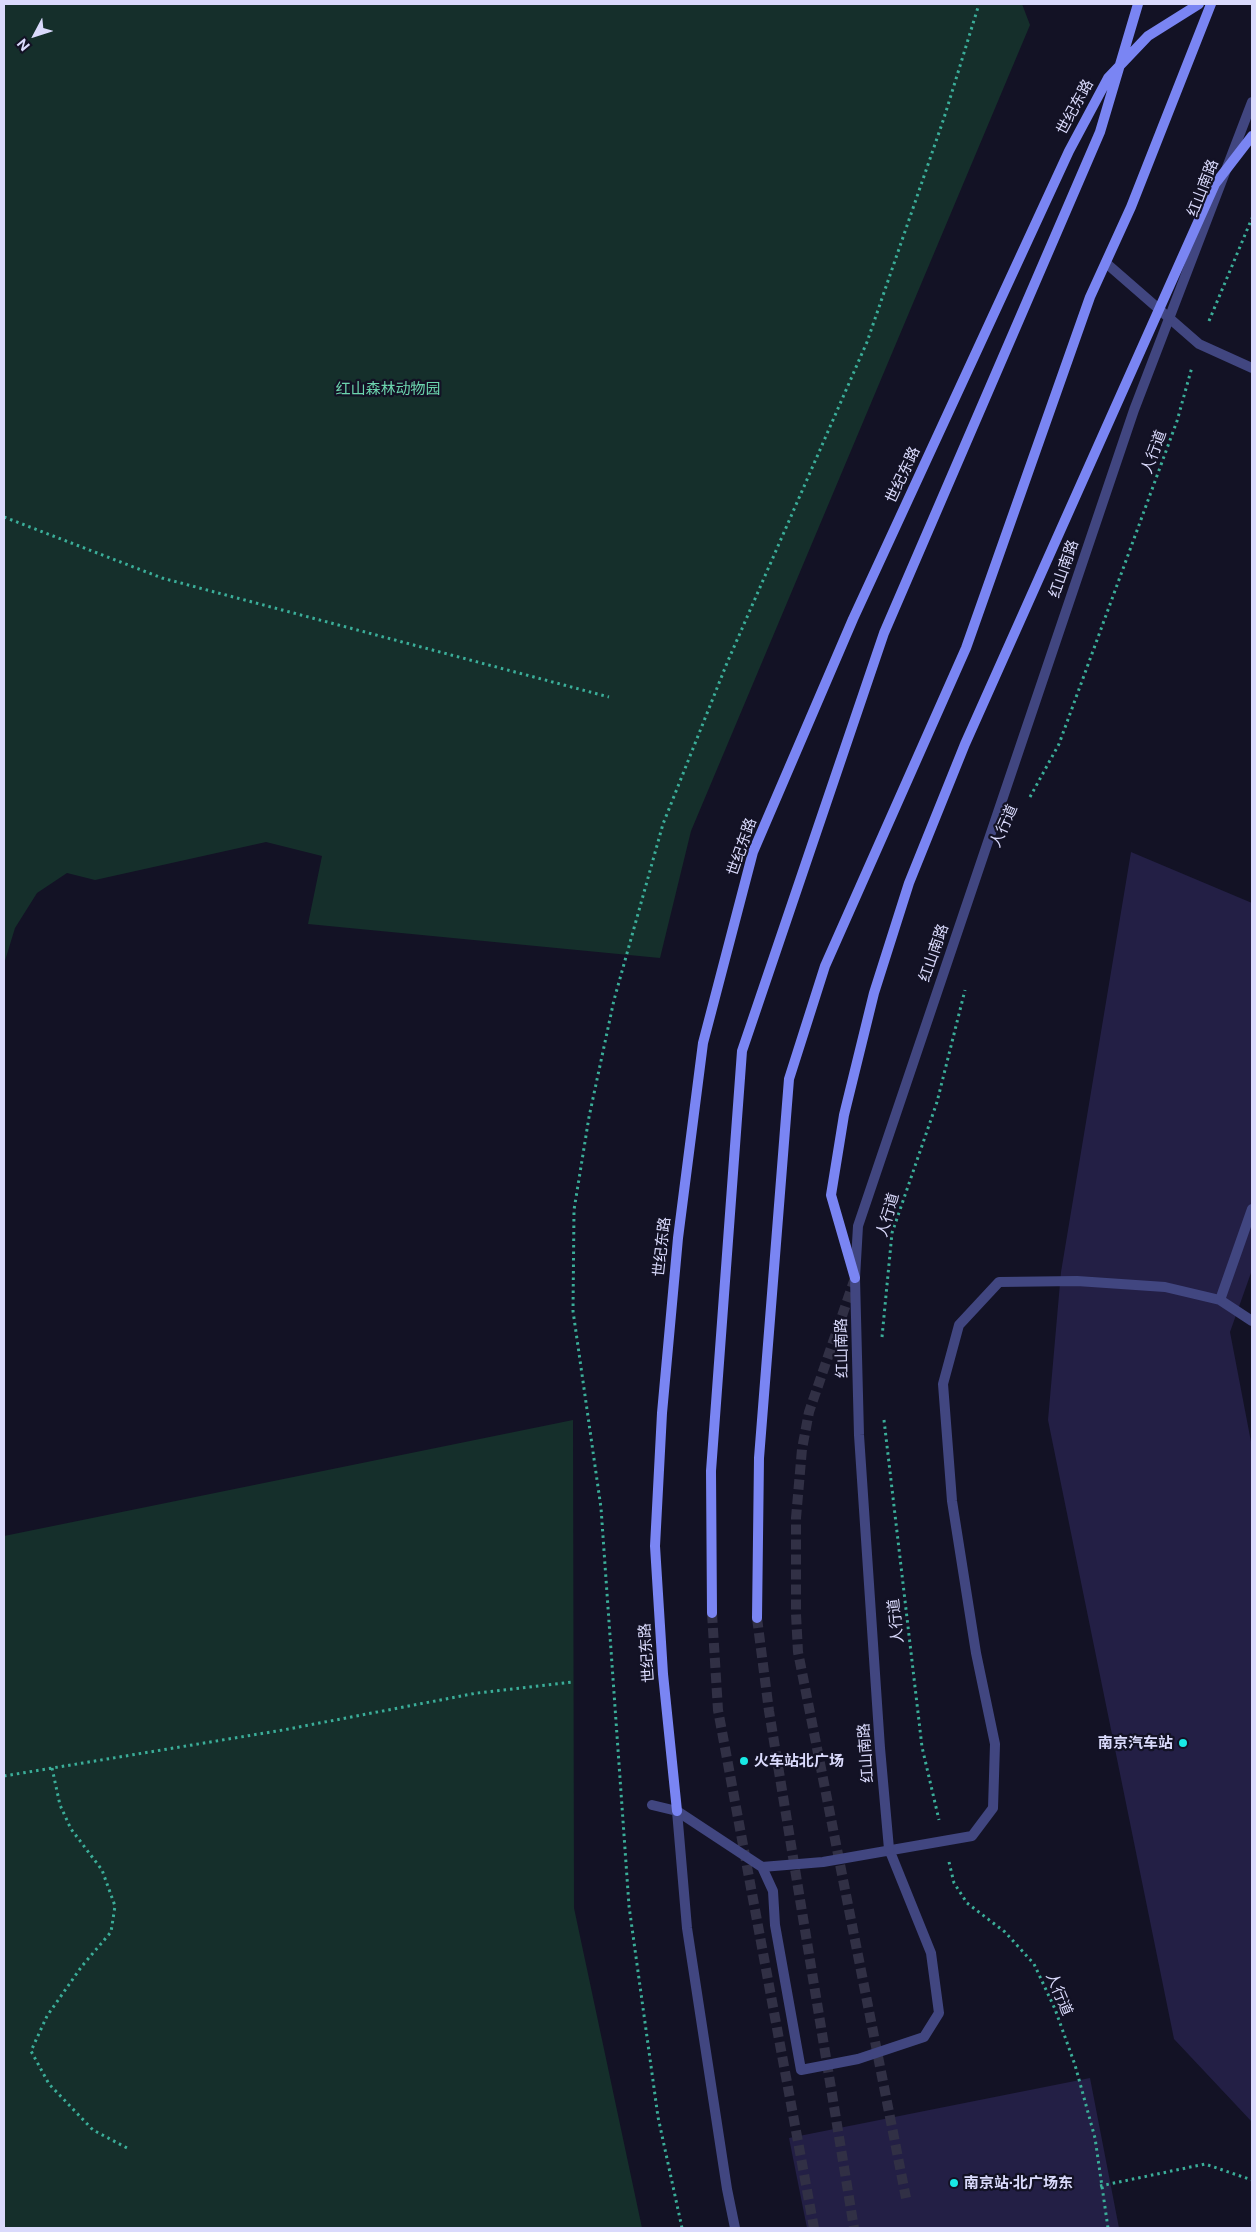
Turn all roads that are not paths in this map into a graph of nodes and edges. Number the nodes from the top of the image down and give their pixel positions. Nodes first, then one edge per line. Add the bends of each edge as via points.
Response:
1 (1138, 4) edge
2 (1199, 4) edge
3 (1211, 4) edge
4 (1252, 102) edge
5 (1252, 136) edge
6 (1106, 263) junction
7 (1169, 318) junction
8 (1252, 368) edge
9 (1252, 1209) edge
10 (855, 1278) junction
11 (1220, 1300) junction
12 (1252, 1321) edge
13 (712, 1613) tunnel mouth
14 (757, 1618) tunnel mouth
15 (652, 1805) dead end
16 (677, 1811) junction
17 (889, 1849) junction
18 (762, 1867) junction
19 (735, 2228) edge

1 - 13 main road via 1100,132 884,633 742,1051 711,1471
2 - 16 main road, 世纪东路 via 1148,36 1108,78 1069,152 857,610 753,852 703,1043 678,1238 662,1412 655,1546 663,1674
3 - 6 main road
4 - 7 street, 红山南路
5 - 10 main road via 1216,184 965,744 909,883 872,1003 844,1115 831,1195
6 - 7 street
6 - 14 main road via 1090,297 966,648 825,966 789,1079 758,1458
7 - 8 street via 1199,344
7 - 10 street, 红山南路 via 1134,410 858,1226
9 - 11 street
10 - 17 street, 红山南路 via 859,1435
11 - 12 street
11 - 17 street via 1165,1287 1077,1281 999,1282 959,1325 943,1384 952,1501 976,1653 995,1744 993,1808 972,1836
15 - 16 street
16 - 18 street
16 - 19 street via 687,1928
17 - 18 street via 823,1862
17 - 18 street, 红山南路 via 931,1953 939,2013 924,2037 858,2059 802,2070 775,1925 773,1891

